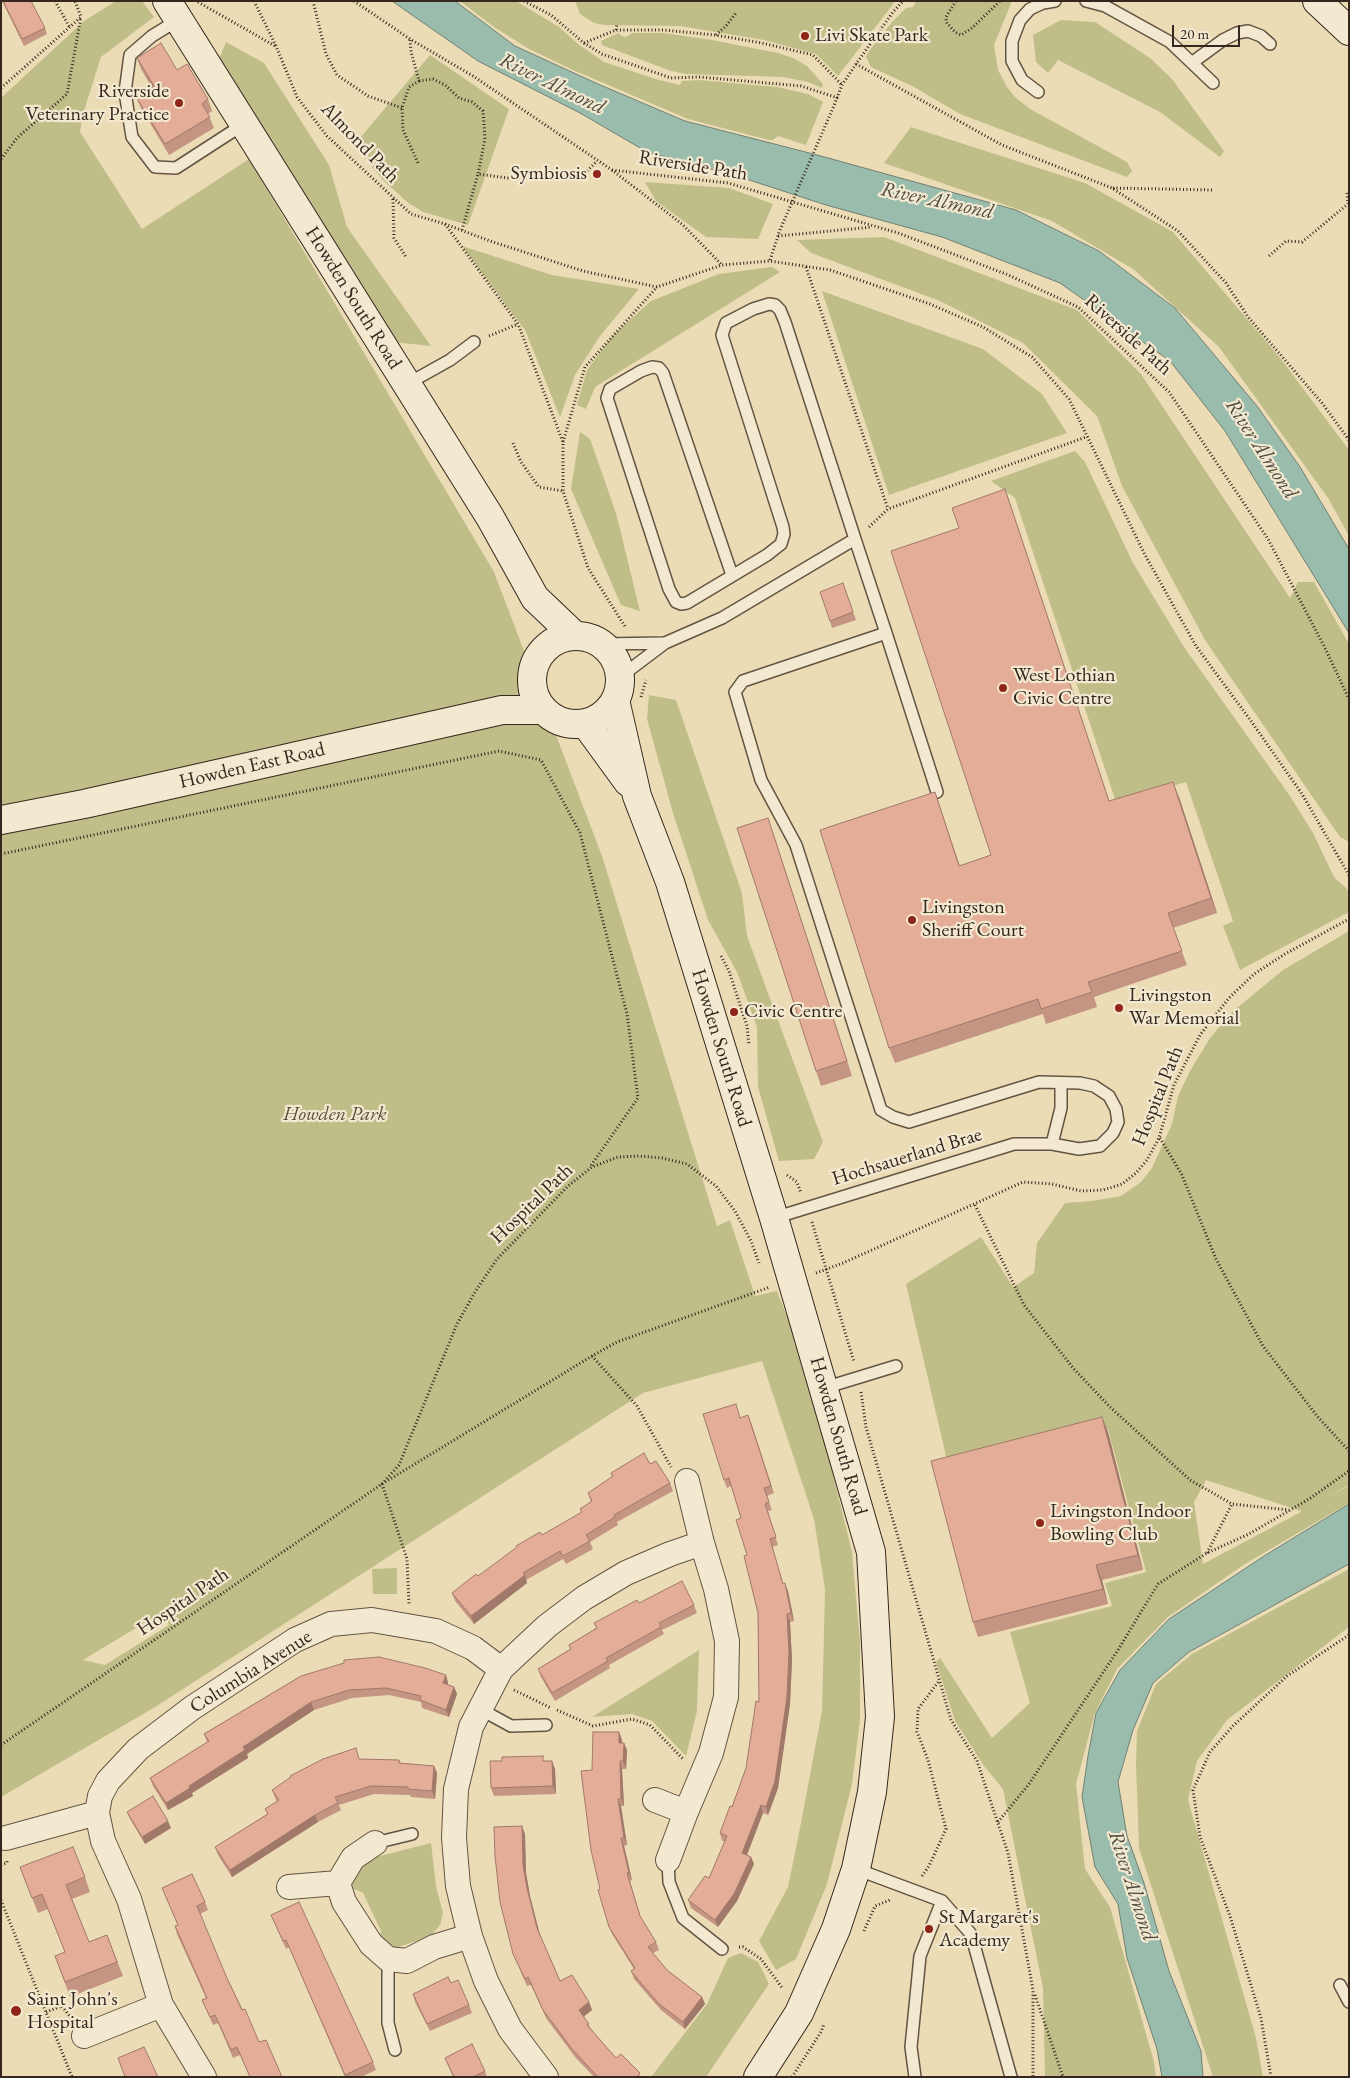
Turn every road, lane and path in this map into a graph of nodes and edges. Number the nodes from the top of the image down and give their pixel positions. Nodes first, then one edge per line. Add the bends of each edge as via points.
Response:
1 (55, 1) edge
2 (75, 1) edge
3 (198, 1) edge
4 (254, 1) edge
5 (313, 1) edge
6 (354, 1) edge
7 (524, 1) edge
8 (904, 1) edge
9 (956, 1) edge
10 (1000, 1) edge
11 (1086, 1) edge
12 (1317, 1) edge
13 (1047, 2) edge
14 (173, 11) edge
15 (736, 13) dead end
16 (81, 17) junction
17 (617, 24) dead end
18 (70, 28) junction
19 (616, 30) junction
20 (1349, 32) edge
21 (715, 35) junction
22 (410, 39) junction
23 (584, 43) junction
24 (1270, 44) dead end
25 (276, 46) junction
26 (1193, 62) junction
27 (856, 64) junction
28 (419, 81) junction
29 (1213, 83) dead end
30 (842, 85) junction
31 (1, 88) edge
32 (1038, 92) dead end
33 (838, 98) junction
34 (402, 108) junction
35 (244, 124) junction
36 (1, 159) edge
37 (597, 161) junction
38 (419, 165) dead end
39 (612, 170) junction
40 (478, 174) junction
41 (1112, 188) junction
42 (1213, 190) dead end
43 (1349, 191) edge
44 (393, 199) junction
45 (875, 227) junction
46 (462, 230) junction
47 (778, 236) junction
48 (1268, 256) dead end
49 (406, 257) dead end
50 (770, 260) junction
51 (722, 265) junction
52 (806, 267) junction
53 (657, 287) junction
54 (518, 324) dead end
55 (474, 342) joint
56 (406, 384) junction
57 (1086, 437) junction
58 (1349, 440) edge
59 (563, 442) dead end
60 (513, 443) dead end
61 (563, 491) dead end
62 (888, 509) junction
63 (855, 539) junction
64 (732, 575) junction
65 (535, 598) junction
66 (886, 633) junction
67 (574, 635) junction
68 (665, 643) junction
69 (602, 644) junction
70 (542, 650) junction
71 (532, 685) junction
72 (618, 688) junction
73 (1349, 699) edge
74 (502, 710) junction
75 (543, 710) junction
76 (585, 723) junction
77 (937, 792) edge
78 (637, 796) junction
79 (1, 820) edge
80 (1, 854) edge
81 (1349, 875) edge
82 (1349, 920) edge
83 (1061, 1084) junction
84 (1160, 1138) junction
85 (1052, 1144) junction
86 (587, 1171) junction
87 (975, 1205) junction
88 (774, 1218) junction
89 (759, 1264) dead end
90 (777, 1282) junction
91 (592, 1356) junction
92 (896, 1366) dead end
93 (824, 1388) junction
94 (1349, 1452) edge
95 (1349, 1471) edge
96 (687, 1481) joint
97 (382, 1484) junction
98 (1232, 1504) junction
99 (1289, 1510) junction
100 (702, 1543) junction
101 (1207, 1552) junction
102 (407, 1626) junction
103 (1349, 1635) edge
104 (497, 1675) junction
105 (480, 1709) junction
106 (546, 1725) dead end
107 (1, 1745) edge
108 (704, 1769) junction
109 (655, 1800) dead end
110 (686, 1812) junction
111 (97, 1813) junction
112 (412, 1834) dead end
113 (6, 1838) dead end
114 (375, 1843) joint
115 (668, 1860) joint
116 (856, 1869) junction
117 (338, 1884) junction
118 (289, 1887) dead end
119 (1, 1900) edge
120 (942, 1901) junction
121 (470, 1936) junction
122 (722, 1948) joint
123 (388, 1959) junction
124 (1340, 1985) dead end
125 (1033, 1990) junction
126 (1349, 2002) edge
127 (161, 2005) junction
128 (46, 2012) junction
129 (799, 2013) junction
130 (84, 2036) joint
131 (395, 2050) dead end
132 (540, 2075) edge
133 (72, 2077) edge
134 (204, 2077) edge
135 (758, 2077) edge
136 (915, 2077) edge
137 (1011, 2077) edge
138 (1033, 2077) edge
139 (1063, 2077) edge
140 (1271, 2077) edge

1 - 18 path
2 - 16 path
3 - 25 path
4 - 25 path, Almond Path
5 - 34 path via 326,54 336,75 368,96
6 - 22 path
7 - 23 path via 551,15
8 - 27 path
9 - 10 path via 946,22 961,35
11 - 26 lane via 1105,6 1170,42
12 - 20 main road
13 - 32 lane via 1030,9 1020,20 1012,41 1012,61 1022,80
14 - 35 main road, Howden South Road
14 - 35 lane via 130,55 125,92 132,137 155,167 176,168
15 - 21 path
16 - 18 path
16 - 36 path via 67,94 17,138
17 - 19 path
18 - 31 path
19 - 21 path
19 - 23 path
21 - 30 path via 813,55
22 - 28 path
22 - 37 path via 473,76
23 - 33 path via 615,60 671,78 699,77 801,86
24 - 26 lane via 1248,31 1237,33
25 - 44 path, Almond Path via 303,105 327,136
26 - 29 lane
27 - 30 path
27 - 41 path via 1002,145
28 - 34 path via 409,87
28 - 40 path via 433,79 482,111 485,139
30 - 33 path
33 - 47 path, bridge
34 - 38 path via 403,130
35 - 56 main road, Howden South Road
37 - 39 path
37 - 40 path via 587,171 557,178 507,178
39 - 45 path, Riverside Path via 728,183
39 - 51 path via 682,224
40 - 46 path
41 - 42 path
41 - 58 path via 1178,231 1226,283 1248,317 1322,403
43 - 48 path via 1348,204 1302,242 1286,241
44 - 46 path, Almond Path via 411,214
44 - 49 path via 394,238
45 - 47 path
45 - 73 path, Riverside Path via 1006,274 1078,307 1169,392 1268,539
46 - 53 path, Almond Path via 584,271
47 - 50 path
50 - 51 path
50 - 52 path
51 - 53 path
52 - 57 path via 830,270 930,304 982,327 1032,357 1069,399
52 - 62 path
53 - 59 path via 585,367
54 - 55 path
55 - 56 lane via 450,360
56 - 65 main road, Howden South Road via 490,517
57 - 62 path
57 - 81 path via 1196,646 1302,794
60 - 61 path via 521,462 539,487
62 - 63 path
63 - 64 lane via 785,322 775,306 762,306 726,324 722,335 784,534 777,548
63 - 66 lane
63 - 68 lane via 722,618
64 - 64 lane via 687,603 676,602 669,589 607,398 610,389 641,371 652,367 663,373
65 - 67 main road, Howden South Road
65 - 70 main road, Howden South Road
66 - 77 lane
66 - 83 lane via 743,681 735,692 761,780 796,845 882,1110 910,1122 1017,1087 1040,1082
67 - 69 main road, Howden South Road via 589,637
67 - 70 main road via 556,640
68 - 69 lane
68 - 72 lane
69 - 72 main road, Howden South Road via 617,664
70 - 71 main road via 532,673
71 - 74 main road, Howden East Road
71 - 75 main road
72 - 76 main road via 608,711
72 - 78 main road, Howden South Road
74 - 75 main road, Howden East Road
74 - 79 main road, Howden East Road
75 - 76 main road via 562,722
76 - 78 main road, Howden South Road
78 - 88 main road, Howden South Road via 670,882
80 - 86 path via 499,751 540,760 580,833 627,1014 638,1098
82 - 84 path, Hospital Path via 1254,974 1229,998 1200,1035 1174,1085
83 - 85 lane via 1060,1108
83 - 85 lane, Hochsauerland Brae via 1094,1086 1109,1096 1116,1108 1118,1122 1113,1133 1100,1146 1079,1149
84 - 87 path, Hospital Path via 1136,1174 1122,1184 1103,1190 1082,1191 1023,1182
84 - 94 path via 1182,1175 1216,1259 1263,1346
85 - 88 lane, Hochsauerland Brae via 1014,1144
86 - 89 path, Hospital Path via 618,1157 654,1158 687,1164 716,1186 735,1211
86 - 97 path, Hospital Path via 568,1186 498,1258 475,1292 457,1324 399,1465
87 - 90 path, Hospital Path via 826,1271
87 - 98 path via 1024,1305 1073,1368 1110,1407 1190,1480
88 - 90 main road, Howden South Road
90 - 91 path, Hospital Path via 617,1342
90 - 93 main road, Howden South Road
91 - 96 path via 636,1406 674,1472
91 - 97 path, Hospital Path
92 - 93 lane
93 - 116 main road, Howden South Road via 871,1552 880,1717 872,1792
95 - 99 path
96 - 100 street
97 - 102 path via 407,1559 410,1600
97 - 107 path, Hospital Path
98 - 99 path
98 - 101 path
99 - 101 path via 1249,1534
100 - 104 street via 626,1573 584,1598 547,1626
100 - 108 street via 727,1641 726,1697
101 - 125 path via 1158,1584 1029,1784 998,1823 1008,1854
102 - 104 street, Columbia Avenue via 436,1631 473,1648
102 - 111 street, Columbia Avenue via 372,1620 331,1624 295,1640 192,1708 138,1749 108,1781 100,1796
103 - 140 path via 1287,1676 1233,1726 1210,1752 1193,1790 1200,1837 1230,1916 1258,2009
104 - 105 street
104 - 108 path via 593,1726 632,1718 650,1725 684,1760
105 - 106 lane via 511,1726
105 - 121 street via 471,1727 456,1789 455,1809 458,1886
108 - 110 street
109 - 110 street
110 - 115 street
111 - 113 street
111 - 127 street, Columbia Avenue via 103,1841 129,1899
112 - 114 lane
114 - 117 street via 353,1858
115 - 122 lane via 669,1882 683,1918
116 - 120 lane
116 - 129 main road, Howden South Road via 836,1929
117 - 118 street
117 - 123 street via 344,1902 371,1944
119 - 128 path
120 - 136 lane via 920,1956 911,2047
120 - 137 lane via 971,1934
121 - 123 street via 434,1947 407,1961
121 - 132 street via 486,1982 510,2029
122 - 129 path via 743,1946 761,1959
123 - 131 lane via 388,2023
124 - 126 lane
125 - 138 path
125 - 139 path
127 - 130 street
127 - 134 street, Columbia Avenue
128 - 130 path via 62,2006
128 - 133 path
129 - 135 main road, Howden South Road

